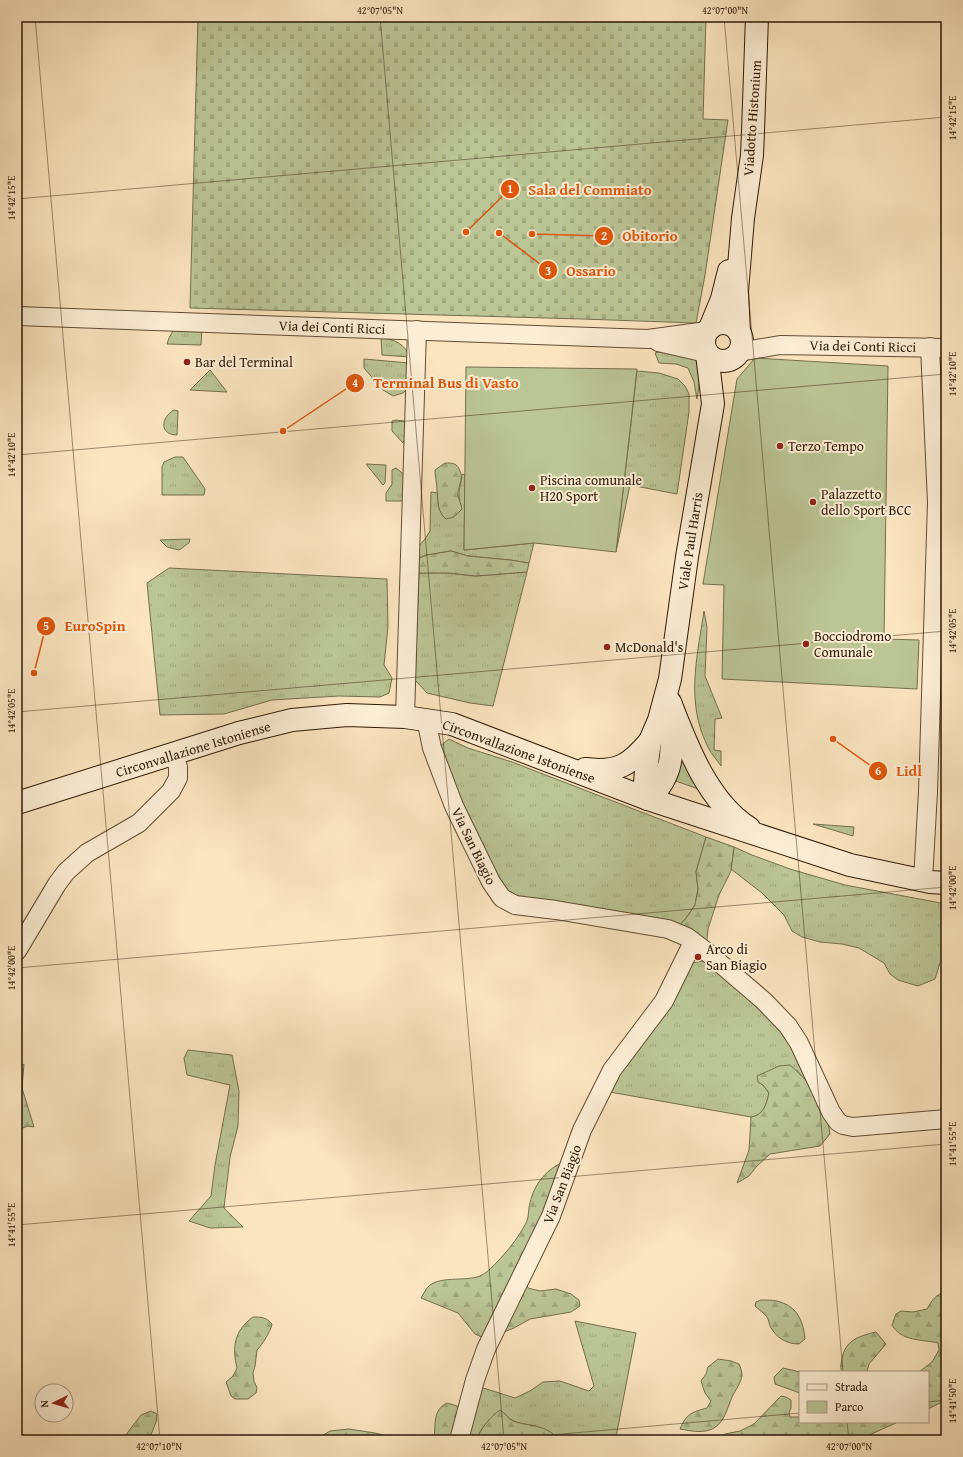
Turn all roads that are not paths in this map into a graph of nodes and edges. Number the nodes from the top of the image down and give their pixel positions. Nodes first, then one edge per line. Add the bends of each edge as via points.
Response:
1 (757, 17) edge
2 (743, 218) junction
3 (17, 316) edge
4 (708, 329) junction
5 (417, 330) junction
6 (648, 339) junction
7 (739, 344) junction
8 (938, 348) edge
9 (706, 353) junction
10 (713, 404) junction
11 (670, 679) junction
12 (670, 702) junction
13 (416, 718) junction
14 (650, 740) junction
15 (174, 754) junction
16 (556, 763) junction
17 (648, 799) junction
18 (17, 803) edge
19 (762, 836) junction
20 (923, 880) junction
21 (946, 883) edge
22 (693, 942) junction
23 (17, 951) edge
24 (946, 1119) edge
25 (459, 1440) edge

1 - 2 main road, Viadotto Histonium via 754,131
2 - 4 main road, Viadotto Histonium via 722,299
2 - 7 main road, Viadotto Histonium via 737,291
3 - 5 street, Via dei Conti Ricci
4 - 6 street, Via dei Conti Ricci
4 - 7 main road via 725,323 733,326
4 - 9 main road via 703,342
5 - 6 street, Via dei Conti Ricci
5 - 13 street, Via San Biagio
6 - 9 street, Via dei Conti Ricci
7 - 8 street, Via dei Conti Ricci
7 - 9 main road via 727,361 721,362
7 - 10 main road, Viale Paul Harris
8 - 20 street via 937,502
9 - 10 main road, Viale Paul Harris
10 - 11 main road, Viale Paul Harris via 687,557
11 - 12 main road, Viale Paul Harris
11 - 14 main road, Viale Paul Harris via 659,720
12 - 17 main road, Viale Paul Harris via 672,734 667,776
12 - 19 main road, Viale Paul Harris via 696,764 709,786 739,821
13 - 15 main road, Circonvallazione Istoniense via 348,715 292,720
13 - 16 main road, Circonvallazione Istoniense via 452,724
13 - 22 street, Via San Biagio via 432,748 454,806 491,882 502,898 515,905 668,929
14 - 16 main road, Viale Paul Harris via 628,764 610,770 586,769
14 - 17 main road, Viale Paul Harris via 645,783
15 - 18 main road, Circonvallazione Istoniense
15 - 23 street via 178,778 171,791 139,823 87,853 66,872
16 - 17 main road, Circonvallazione Istoniense
17 - 19 main road, Circonvallazione Istoniense
19 - 20 main road, Circonvallazione Istoniense via 850,864
20 - 21 main road, Circonvallazione Istoniense
22 - 24 street, Via San Biagio via 764,1001 788,1026 838,1122 852,1127
22 - 25 street, Via San Biagio via 664,1001 612,1070 582,1130 551,1216 486,1349

